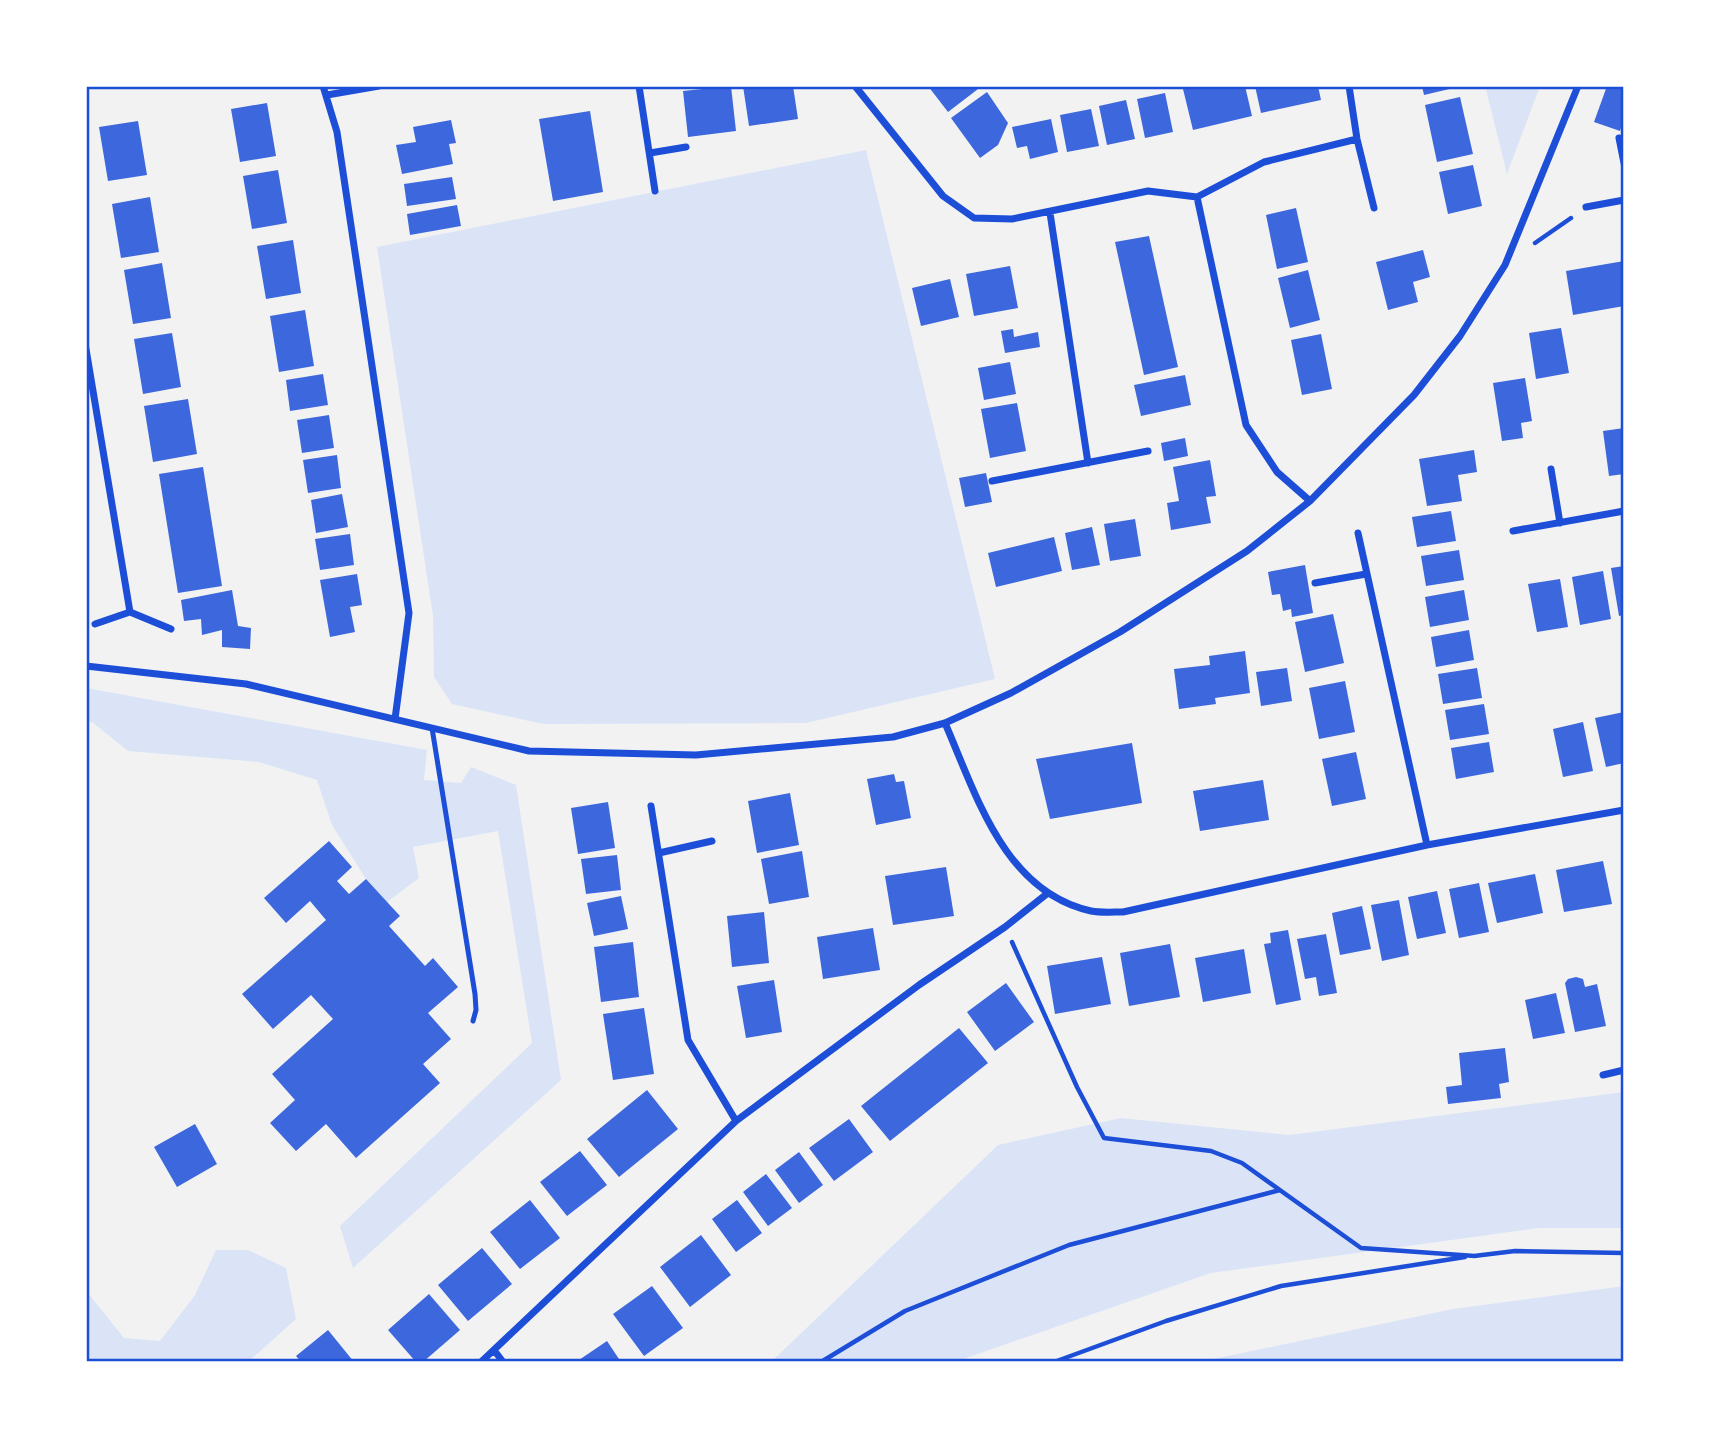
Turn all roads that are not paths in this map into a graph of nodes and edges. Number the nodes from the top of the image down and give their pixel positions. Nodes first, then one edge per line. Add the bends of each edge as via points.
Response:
1 (323, 86) edge
2 (379, 86) edge
3 (639, 86) edge
4 (855, 86) edge
5 (1349, 86) edge
6 (1578, 86) edge
7 (327, 95) junction
8 (1619, 138) dead end
9 (1357, 139) junction
10 (687, 147) dead end
11 (650, 153) junction
12 (1624, 163) edge
13 (656, 191) dead end
14 (1197, 197) junction
15 (1624, 200) edge
16 (1586, 207) road end
17 (1374, 208) dead end
18 (1050, 213) junction
19 (86, 349) edge
20 (1148, 451) dead end
21 (1088, 463) junction
22 (1551, 469) dead end
23 (992, 481) dead end
24 (1310, 501) junction
25 (1624, 511) edge
26 (1560, 523) junction
27 (1513, 531) dead end
28 (1358, 533) dead end
29 (1366, 574) junction
30 (1315, 583) dead end
31 (130, 612) junction
32 (95, 624) dead end
33 (171, 629) dead end
34 (86, 666) edge
35 (395, 719) junction
36 (945, 723) junction
37 (432, 728) junction
38 (651, 806) dead end
39 (1624, 810) edge
40 (712, 841) dead end
41 (1427, 845) junction
42 (659, 853) junction
43 (1048, 893) junction
44 (474, 1021) dead end
45 (1624, 1070) edge
46 (1603, 1075) dead end
47 (736, 1121) junction
48 (494, 1350) junction
49 (481, 1362) edge
50 (503, 1362) edge

1 - 7 street
2 - 7 street
3 - 11 street
4 - 18 street via 943,196 974,218
5 - 9 street
6 - 24 street via 1505,265 1460,336 1414,395
7 - 35 street via 337,131 409,613
8 - 12 street
9 - 14 street via 1264,162
9 - 17 street
10 - 11 street
11 - 13 street
14 - 18 street via 1148,191
14 - 24 street via 1246,425 1277,472
15 - 16 street
18 - 21 street
19 - 31 street
20 - 21 street
21 - 23 street
22 - 26 street
24 - 36 street via 1247,551 1120,632 1011,693
25 - 26 street
26 - 27 street
28 - 29 street
29 - 30 street
29 - 41 street
31 - 32 street
31 - 33 street
34 - 35 street via 246,684
35 - 37 street
36 - 37 street via 893,737 696,755 529,751
36 - 43 street via 996,838
37 - 44 lane via 475,994
38 - 42 street
39 - 41 street
40 - 42 street
41 - 43 street via 1123,912 1094,912
42 - 47 street via 688,1040
43 - 47 street
45 - 46 street
47 - 48 street
48 - 49 street
48 - 50 street

